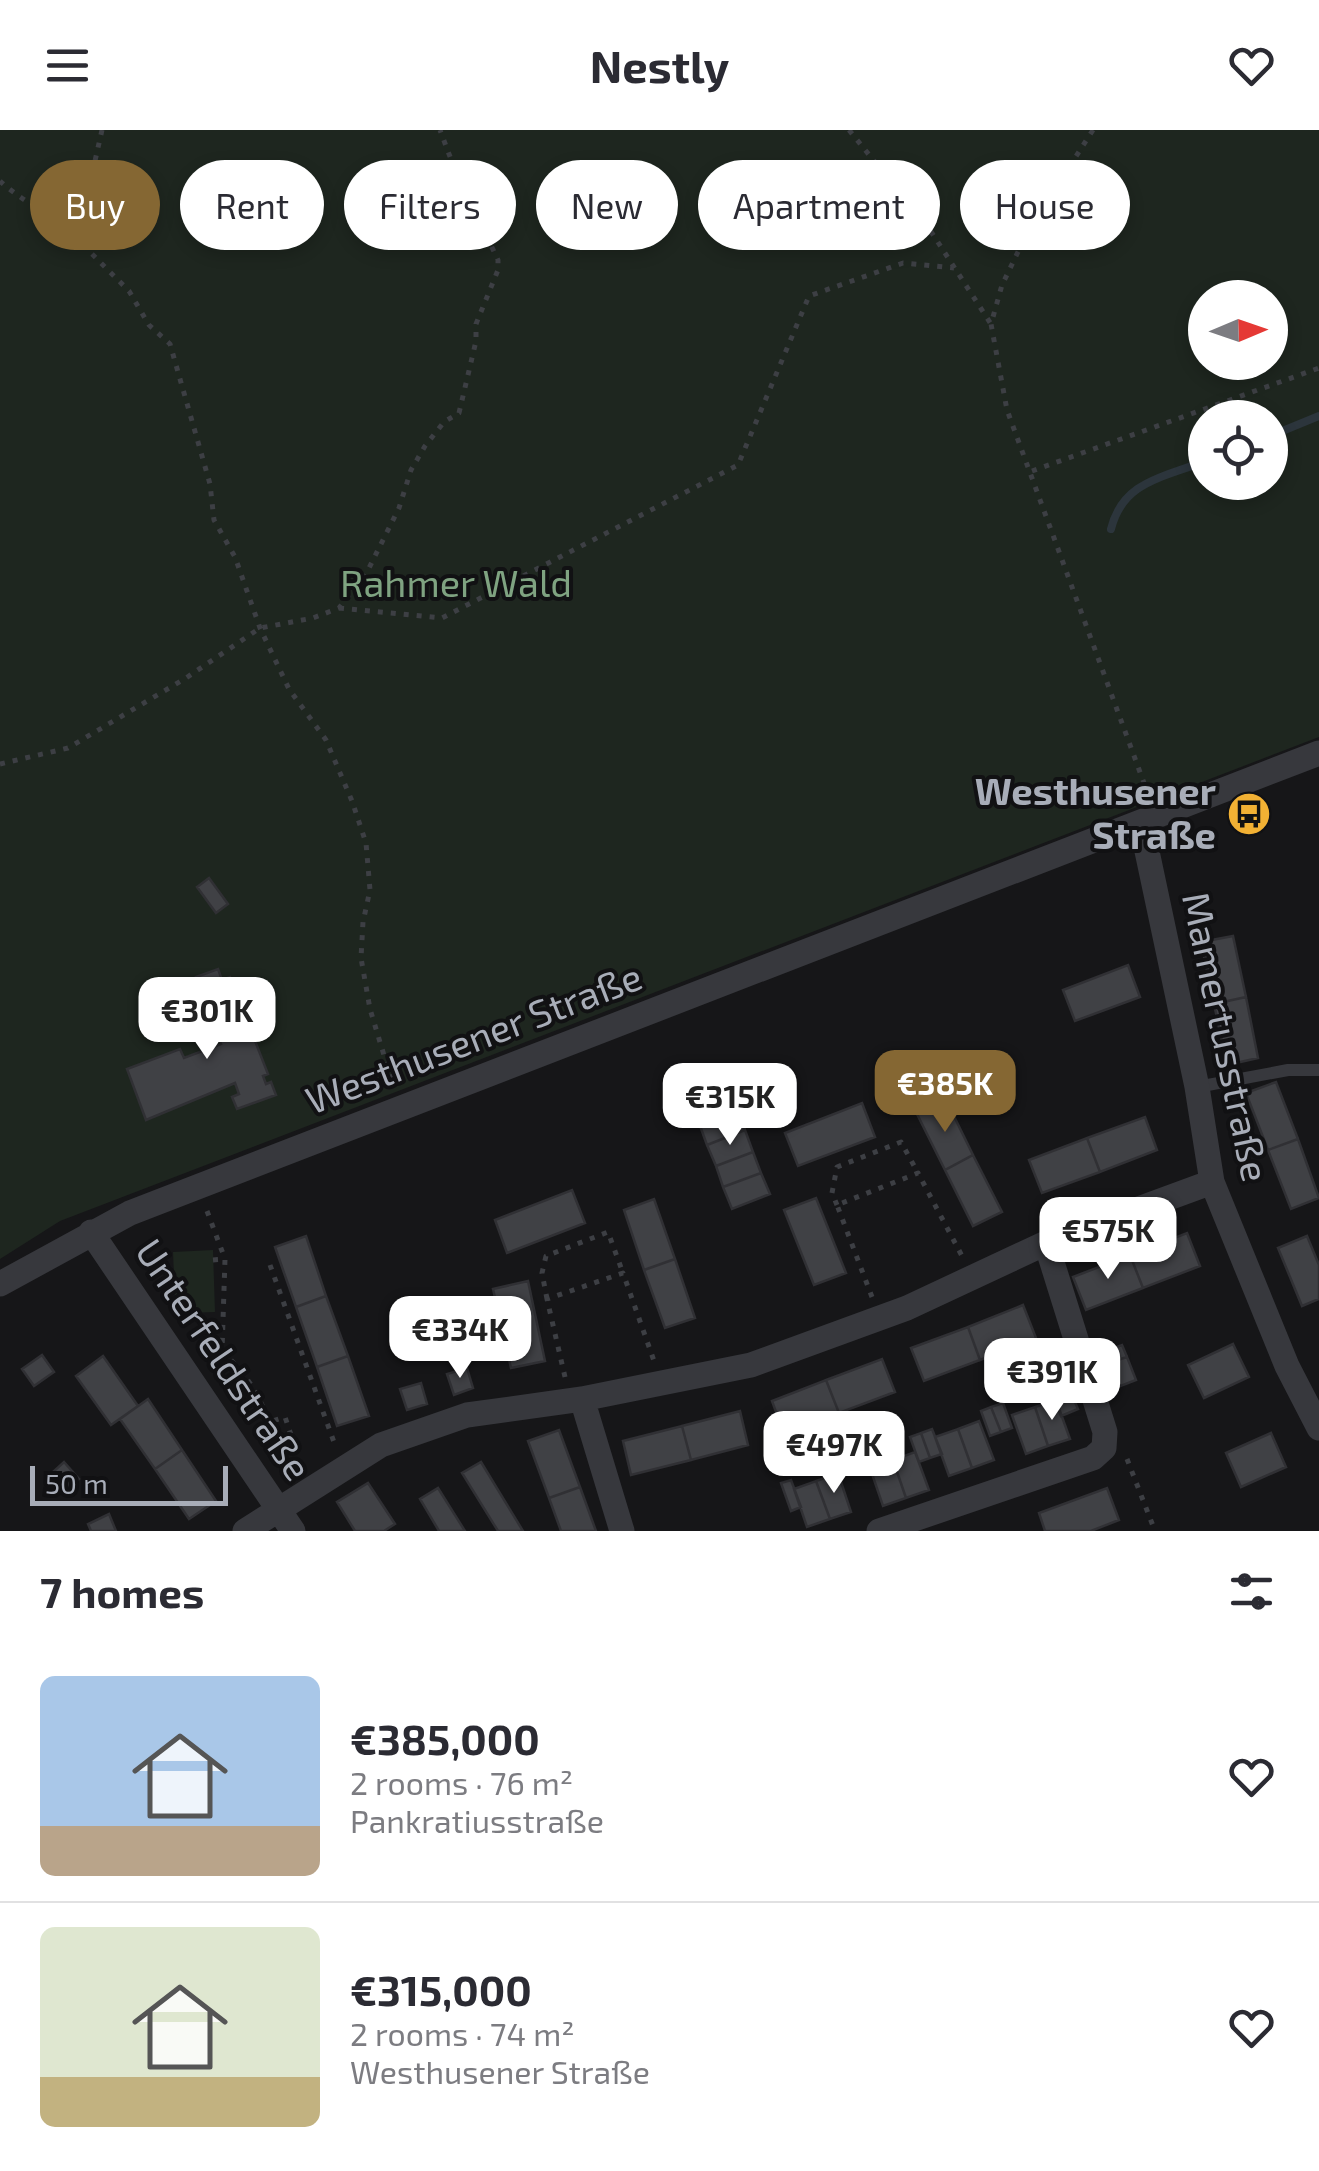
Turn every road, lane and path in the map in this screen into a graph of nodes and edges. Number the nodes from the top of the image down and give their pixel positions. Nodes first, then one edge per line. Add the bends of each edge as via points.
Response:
1 (102, 130) edge
2 (440, 130) edge
3 (848, 130) edge
4 (1093, 130) edge
5 (95, 160) edge
6 (0, 181) edge
7 (30, 200) edge
8 (89, 250) edge
9 (954, 268) junction
10 (992, 324) junction
11 (1319, 368) edge
12 (1032, 471) junction
13 (339, 608) junction
14 (260, 628) junction
15 (1319, 753) edge
16 (0, 764) edge
17 (1141, 823) junction
18 (1319, 1070) edge
19 (1197, 1088) junction
20 (400, 1108) junction
21 (918, 1173) junction
22 (1212, 1182) junction
23 (196, 1187) junction
24 (878, 1189) junction
25 (882, 1201) dead end
26 (837, 1206) junction
27 (91, 1232) junction
28 (1046, 1242) junction
29 (213, 1260) dead end
30 (225, 1260) junction
31 (270, 1265) dead end
32 (623, 1272) junction
33 (973, 1277) junction
34 (0, 1284) edge
35 (586, 1286) junction
36 (590, 1297) dead end
37 (547, 1299) junction
38 (224, 1304) junction
39 (237, 1304) dead end
40 (880, 1318) junction
41 (258, 1368) dead end
42 (247, 1375) junction
43 (662, 1383) junction
44 (576, 1400) junction
45 (1319, 1428) edge
46 (292, 1438) dead end
47 (1104, 1448) junction
48 (343, 1468) junction
49 (278, 1508) junction
50 (245, 1531) edge
51 (293, 1531) edge
52 (622, 1531) edge
53 (879, 1531) edge
54 (1155, 1531) edge

1 - 5 path
2 - 13 path via 493,244 498,270 476,324 459,413 425,446 367,572
3 - 9 path
4 - 10 path via 1029,229
6 - 7 path
8 - 14 path via 170,344 214,520 235,556
9 - 10 path
9 - 13 path via 903,264 809,296 738,464 442,618
10 - 12 path via 1007,410
11 - 12 path
12 - 17 path via 1144,782
13 - 14 path
14 - 16 path via 68,748
14 - 20 path via 289,688 326,740 366,843 370,890 361,958
15 - 17 street, Westhusener Straße
17 - 19 street, Mamertusstraße
17 - 20 street, Westhusener Straße
18 - 19 lane
19 - 22 street, Mamertusstraße
20 - 23 street, Westhusener Straße
21 - 24 path
21 - 26 path via 902,1142 837,1166
21 - 33 path
22 - 28 street
22 - 45 street, Mamertusstraße
23 - 27 street, Westhusener Straße
23 - 30 path
24 - 25 path
24 - 26 path
26 - 40 path
27 - 34 street, Westhusener Straße
27 - 49 street, Unterfeldstraße
28 - 33 street
28 - 47 street via 1105,1432
29 - 30 path
30 - 38 path
31 - 48 path
32 - 35 path
32 - 37 path via 608,1232 546,1256
32 - 43 path
33 - 40 street
35 - 36 path
35 - 37 path
37 - 44 path
38 - 39 path
38 - 42 path via 222,1351
40 - 43 street via 751,1365
41 - 42 path
42 - 46 path via 268,1422 285,1416
43 - 44 street
44 - 48 street via 467,1414 381,1444
44 - 52 street
47 - 53 street via 1093,1458
47 - 54 path via 1126,1459
48 - 49 street
49 - 50 street
49 - 51 street, Unterfeldstraße

